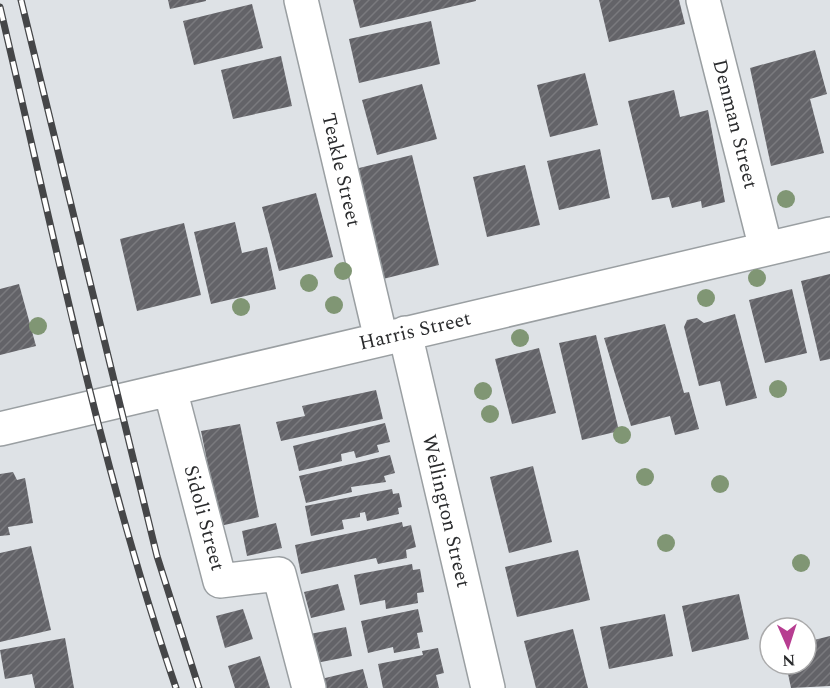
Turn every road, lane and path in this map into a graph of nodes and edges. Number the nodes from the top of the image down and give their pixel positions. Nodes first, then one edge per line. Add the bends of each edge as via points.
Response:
1 (301, 0) edge
2 (703, 0) edge
3 (830, 234) edge
4 (766, 249) junction
5 (393, 336) junction
6 (170, 389) junction
7 (0, 429) edge
8 (309, 688) edge
9 (488, 688) edge

1 - 5 street, Teakle Street
2 - 4 street, Denman Street
3 - 4 street, Harris Street
4 - 5 street, Harris Street
5 - 6 street, Harris Street
5 - 9 street, Wellington Street
6 - 7 street, Harris Street
6 - 8 street, Sidoli Street via 220,581 279,574

